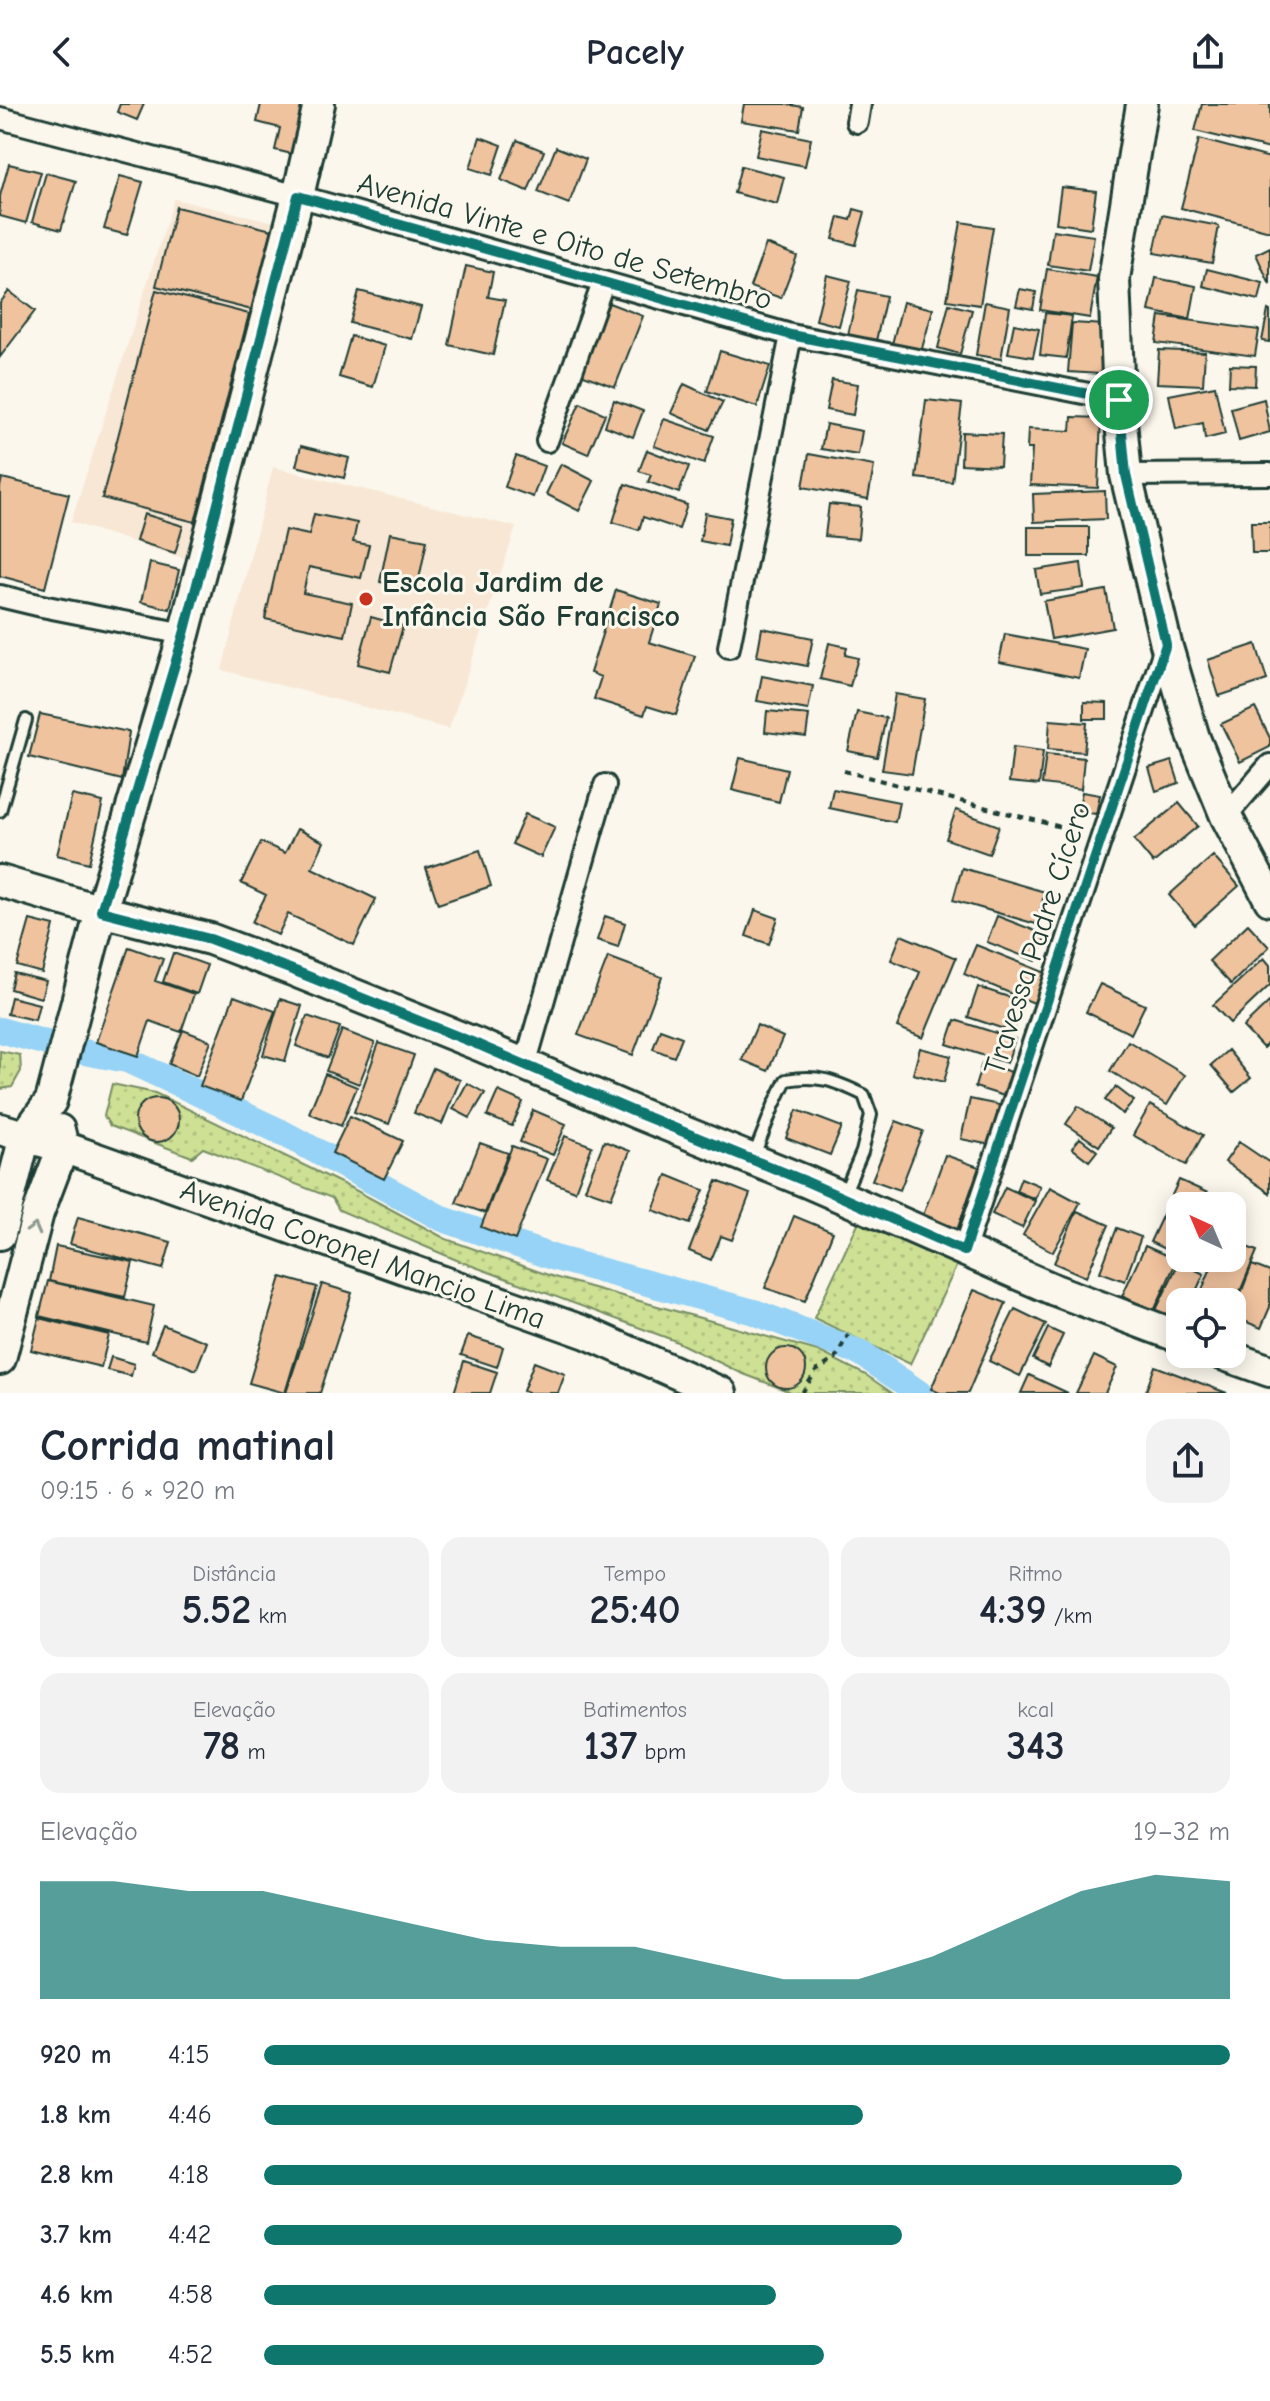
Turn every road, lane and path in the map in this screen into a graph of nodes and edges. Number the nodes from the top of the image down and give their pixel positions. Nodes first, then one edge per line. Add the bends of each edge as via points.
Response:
1 (319, 104) edge
2 (1142, 104) edge
3 (0, 118) edge
4 (298, 196) junction
5 (603, 283) junction
6 (791, 335) junction
7 (1119, 400) junction
8 (547, 441) dead end
9 (1270, 474) edge
10 (1126, 475) junction
11 (0, 596) edge
12 (184, 634) junction
13 (1166, 644) junction
14 (729, 647) dead end
15 (26, 720) dead end
16 (1270, 765) edge
17 (844, 771) dead end
18 (605, 785) dead end
19 (0, 811) edge
20 (1226, 816) junction
21 (1102, 838) junction
22 (0, 881) edge
23 (1270, 900) edge
24 (101, 911) junction
25 (525, 1065) junction
26 (51, 1101) junction
27 (12, 1132) edge
28 (63, 1147) junction
29 (753, 1160) junction
30 (842, 1198) junction
31 (0, 1234) edge
32 (964, 1251) junction
33 (1166, 1332) edge
34 (848, 1335) dead end
35 (0, 1359) edge
36 (1246, 1362) edge
37 (1270, 1371) edge
38 (721, 1393) edge
39 (802, 1393) edge

1 - 4 street
2 - 7 street via 1114,279
3 - 4 street, Avenida Vinte e Oito de Setembro
4 - 5 street, Avenida Vinte e Oito de Setembro
4 - 12 street
5 - 6 street, Avenida Vinte e Oito de Setembro
5 - 8 street
6 - 7 street, Avenida Vinte e Oito de Setembro
6 - 14 street
7 - 10 street
9 - 10 street
10 - 13 street
11 - 12 street
12 - 24 street
13 - 20 street via 1194,738
13 - 21 street, Travessa Padre Cícero
15 - 19 lane
16 - 20 street
17 - 21 path
18 - 25 street
20 - 23 street
21 - 32 street, Travessa Padre Cícero
22 - 24 street
24 - 25 street via 210,939
24 - 26 street
25 - 29 street
26 - 27 street
26 - 28 street
27 - 28 street, Avenida Coronel Mancio Lima
27 - 31 street
35 -> 28 street via 38,1213
28 - 38 street, Avenida Coronel Mancio Lima via 587,1333
29 - 30 street
29 - 30 lane via 786,1080 807,1076 839,1083 864,1095 871,1115
30 - 32 street
32 - 33 street
34 - 39 path via 835,1359 816,1371
36 - 37 street

